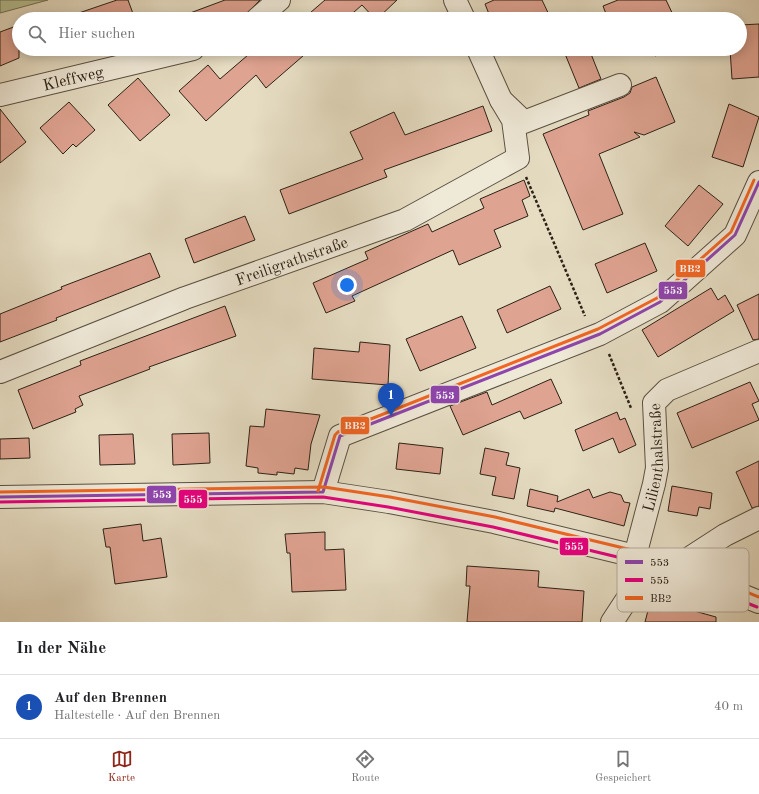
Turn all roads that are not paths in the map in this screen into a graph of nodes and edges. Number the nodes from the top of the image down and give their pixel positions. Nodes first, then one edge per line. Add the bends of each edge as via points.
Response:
1 (279, 0) edge
2 (455, 0) edge
3 (266, 12) edge
4 (461, 12) edge
5 (164, 56) edge
6 (481, 56) edge
7 (620, 85) dead end
8 (0, 95) edge
9 (501, 100) junction
10 (759, 182) edge
11 (759, 351) edge
12 (0, 372) edge
13 (323, 492) junction
14 (0, 497) edge
15 (759, 518) edge
16 (645, 548) edge
17 (704, 548) edge
18 (617, 553) edge
19 (749, 598) edge
20 (759, 602) edge
21 (617, 612) edge
22 (612, 622) edge

1 - 3 street
2 - 4 street
5 - 8 street, Kleffweg
6 - 9 street
7 - 9 street via 524,122
9 - 12 street, Freiligrathstraße via 513,120 518,158 405,220 185,298
10 - 13 street via 735,235 660,302 600,334 340,436
11 - 16 street, Lilienthalstraße via 667,390 654,403 657,468
13 - 14 street
13 - 18 street via 479,519
15 - 17 street
19 - 20 street
21 - 22 street, Lilienthalstraße

